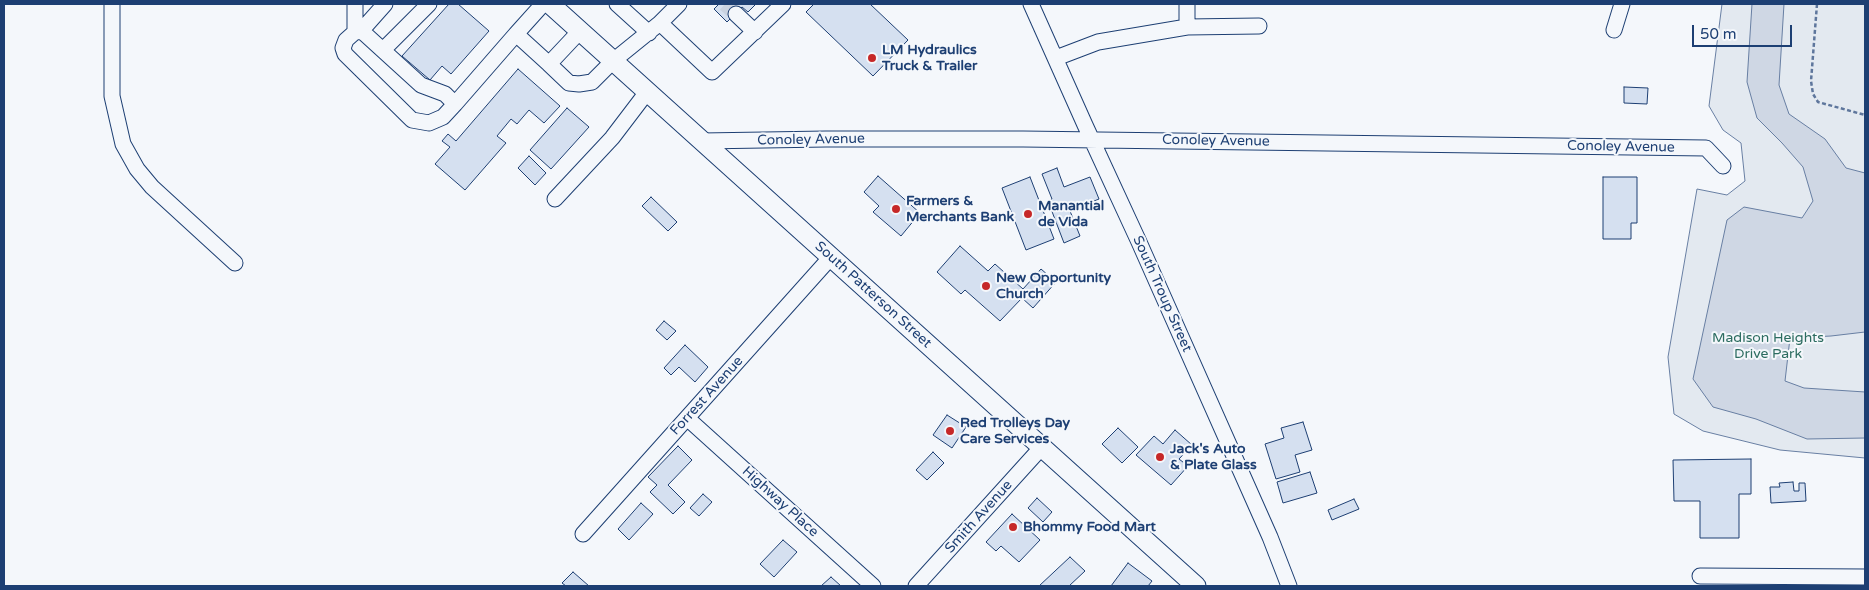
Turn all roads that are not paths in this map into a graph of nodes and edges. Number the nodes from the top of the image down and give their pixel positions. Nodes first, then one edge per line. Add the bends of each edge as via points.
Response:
1 (112, 4) edge
2 (355, 4) edge
3 (384, 4) edge
4 (429, 4) edge
5 (544, 4) edge
6 (550, 4) edge
7 (617, 4) edge
8 (679, 4) edge
9 (783, 4) edge
10 (1031, 4) edge
11 (1187, 4) edge
12 (1622, 4) edge
13 (736, 14) tunnel mouth
14 (1259, 26) dead end
15 (1188, 27) junction
16 (654, 28) junction
17 (1614, 30) dead end
18 (580, 31) junction
19 (358, 32) junction
20 (755, 32) junction
21 (516, 34) junction
22 (383, 50) junction
23 (1056, 58) junction
24 (613, 61) junction
25 (549, 64) junction
26 (647, 92) junction
27 (454, 104) junction
28 (1092, 140) junction
29 (702, 141) junction
30 (1723, 166) dead end
31 (555, 198) dead end
32 (831, 258) junction
33 (235, 263) dead end
34 (688, 418) junction
35 (1041, 448) junction
36 (583, 534) dead end
37 (1700, 576) dead end
38 (1865, 577) edge
39 (873, 586) edge
40 (916, 586) edge
41 (1196, 586) edge
42 (1289, 586) edge

1 - 33 street via 112,96 123,144 137,170 152,187
2 - 19 street
3 - 19 street
4 - 22 street
5 - 21 street
6 - 18 main road, South Patterson Street
7 - 16 street
8 - 16 street
9 - 20 street
10 - 23 street, South Troup Street
11 - 15 street
12 - 17 street
13 - 20 street
14 - 15 street
15 - 23 street via 1098,42
16 - 20 street via 712,72
16 - 24 street
18 - 24 main road, South Patterson Street
18 - 25 street
19 - 22 street
19 - 27 street via 346,40 345,54 412,120 430,123 443,117
21 - 25 street
21 - 27 street
22 - 27 street via 421,86 445,94
23 - 28 street, South Troup Street
24 - 25 street via 592,82 578,84 569,83
24 - 26 main road, South Patterson Street
26 - 29 main road, South Patterson Street
26 - 31 street via 612,138
28 - 29 street, Conoley Avenue
28 - 30 street, Conoley Avenue via 1706,148
28 - 42 street, South Troup Street via 1241,471
29 - 32 main road, South Patterson Street
32 - 34 street, Forrest Avenue
32 - 35 main road, South Patterson Street
34 - 36 street, Forrest Avenue
34 - 39 street, Highway Place
35 - 40 street, Smith Avenue
35 - 41 main road, South Patterson Street
37 - 38 street

